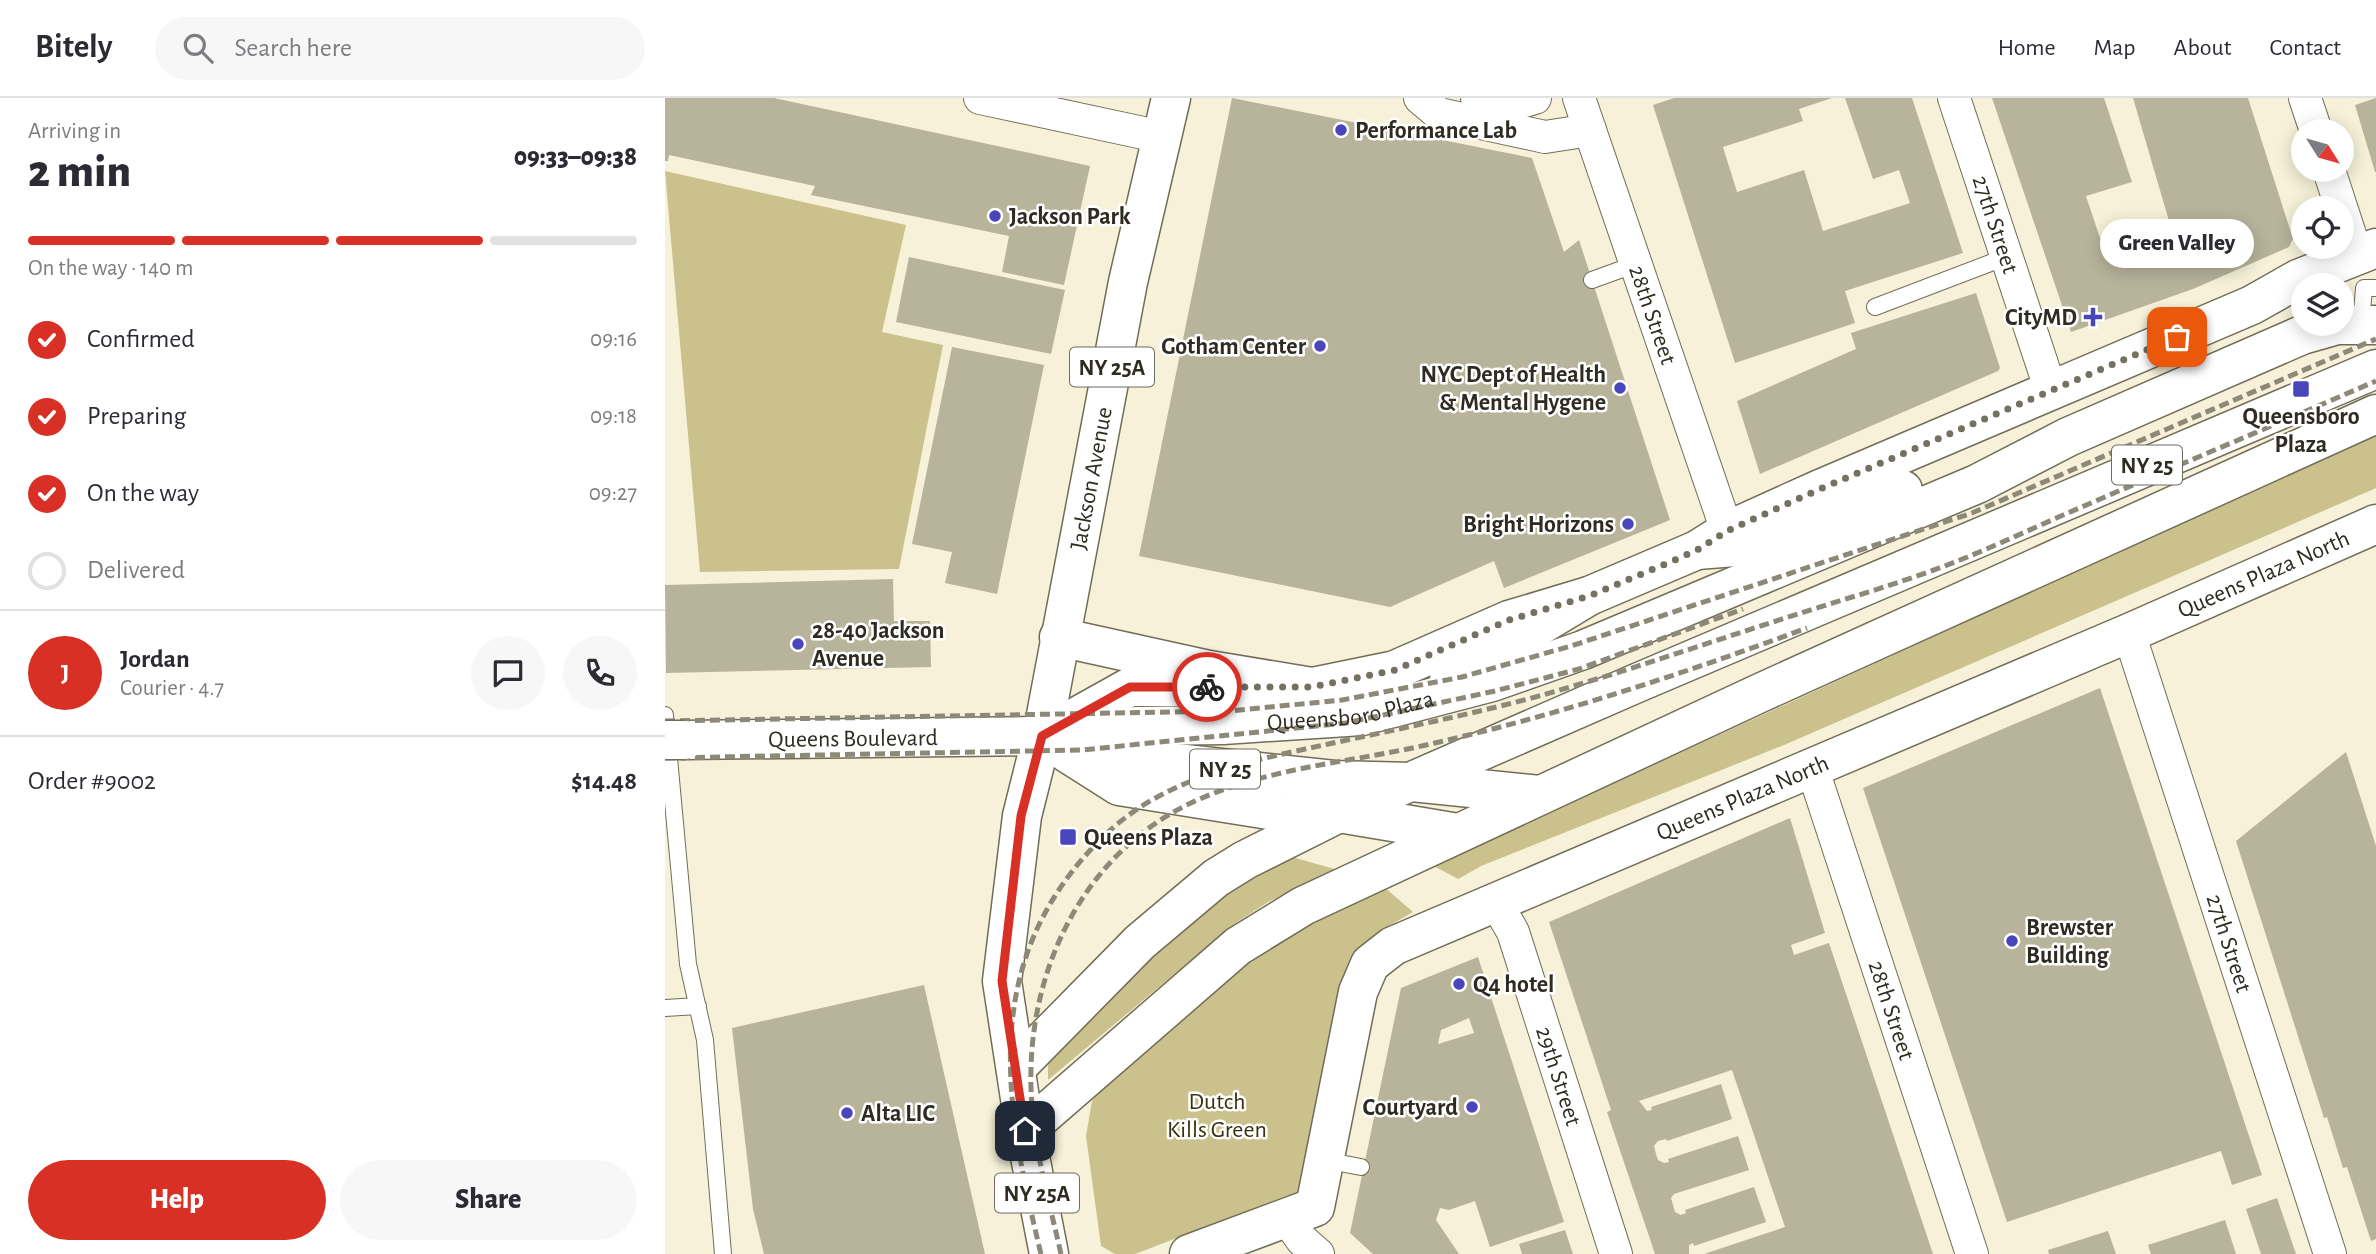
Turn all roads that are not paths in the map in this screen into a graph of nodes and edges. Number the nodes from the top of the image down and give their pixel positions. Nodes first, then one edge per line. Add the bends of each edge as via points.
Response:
1 (980, 98) edge
2 (1171, 98) edge
3 (1420, 98) edge
4 (1477, 98) edge
5 (1535, 98) edge
6 (1579, 98) edge
7 (1954, 98) edge
8 (2305, 98) edge
9 (2312, 119) edge
10 (1590, 130) junction
11 (1162, 137) junction
12 (2334, 182) edge
13 (2006, 257) junction
14 (1636, 264) junction
15 (2370, 264) edge
16 (1593, 280) dead end
17 (1875, 307) dead end
18 (2368, 324) edge
19 (2376, 369) edge
20 (2051, 391) junction
21 (2376, 414) edge
22 (2068, 437) junction
23 (2376, 524) edge
24 (1712, 540) junction
25 (1919, 562) junction
26 (1766, 573) junction
27 (1589, 596) junction
28 (2129, 633) junction
29 (1059, 637) junction
30 (1312, 687) junction
31 (1405, 706) junction
32 (672, 732) edge
33 (1042, 736) junction
34 (1812, 767) junction
35 (1412, 782) junction
36 (1539, 795) junction
37 (669, 811) edge
38 (1339, 813) junction
39 (1458, 833) junction
40 (1495, 901) junction
41 (698, 1006) junction
42 (665, 1007) edge
43 (1016, 1068) junction
44 (1025, 1131) junction
45 (1324, 1160) junction
46 (1361, 1167) dead end
47 (1286, 1217) junction
48 (723, 1254) edge
49 (1049, 1254) edge
50 (1189, 1254) edge
51 (1318, 1254) edge
52 (1616, 1254) edge
53 (1972, 1254) edge
54 (2330, 1254) edge

1 - 11 street
2 - 11 main road, Jackson Avenue / NY 25A
3 - 10 street via 1439,114 1545,137
4 - 5 street via 1511,105
6 - 10 street, 28th Street
7 - 13 street, 27th Street
8 - 9 street
10 - 14 street, 28th Street
11 - 29 main road, Jackson Avenue / NY 25A via 1128,282
12 - 15 street
13 - 17 lane
13 - 20 street, 27th Street
14 - 16 lane
14 - 24 street, 28th Street
15 - 18 lane via 2364,288
15 - 20 main road
18 - 22 main road, Queensboro Plaza / NY 25 via 2337,325 2302,335
19 - 25 main road, NY 25
20 - 24 main road
21 - 36 main road, NY 25
22 - 24 main road via 1735,547
22 - 26 main road, Queensboro Plaza / NY 25 via 1977,484
23 - 28 main road, Queens Plaza North
24 - 27 main road
25 - 26 main road, NY 25
25 - 35 main road
26 - 31 main road, Queensboro Plaza / NY 25 via 1583,650
27 - 30 main road via 1509,620 1395,670
27 - 31 main road
28 - 34 main road, Queens Plaza North
28 - 54 street, 27th Street
29 - 30 main road
29 - 33 main road, Jackson Avenue / NY 25A
30 - 33 main road via 1130,687
31 - 33 main road, Queensboro Plaza / NY 25 via 1362,716 1138,726
32 - 33 main road, Queens Boulevard / NY 25
32 - 37 lane
33 - 35 main road, NY 25 via 1130,758 1334,780
33 - 38 main road via 1119,786 1281,812
33 - 43 main road, NY 25A via 1021,816 1002,981
34 - 40 main road, Queens Plaza North
34 - 53 street, 28th Street
35 - 36 main road, NY 25
35 - 38 main road
36 - 39 main road
37 - 41 lane via 688,964
38 - 39 main road
38 - 43 main road via 1216,878 1140,942
39 - 44 main road via 1258,932
40 - 45 main road, Queens Plaza North via 1392,946 1366,971
40 - 52 street, 29th Street via 1513,932
41 - 42 lane
41 - 48 lane via 705,1040
43 - 44 main road, NY 25A
44 - 49 main road, NY 25A
45 - 46 lane
45 - 47 main road, Queens Plaza North via 1315,1207
47 - 50 main road
47 - 51 street

